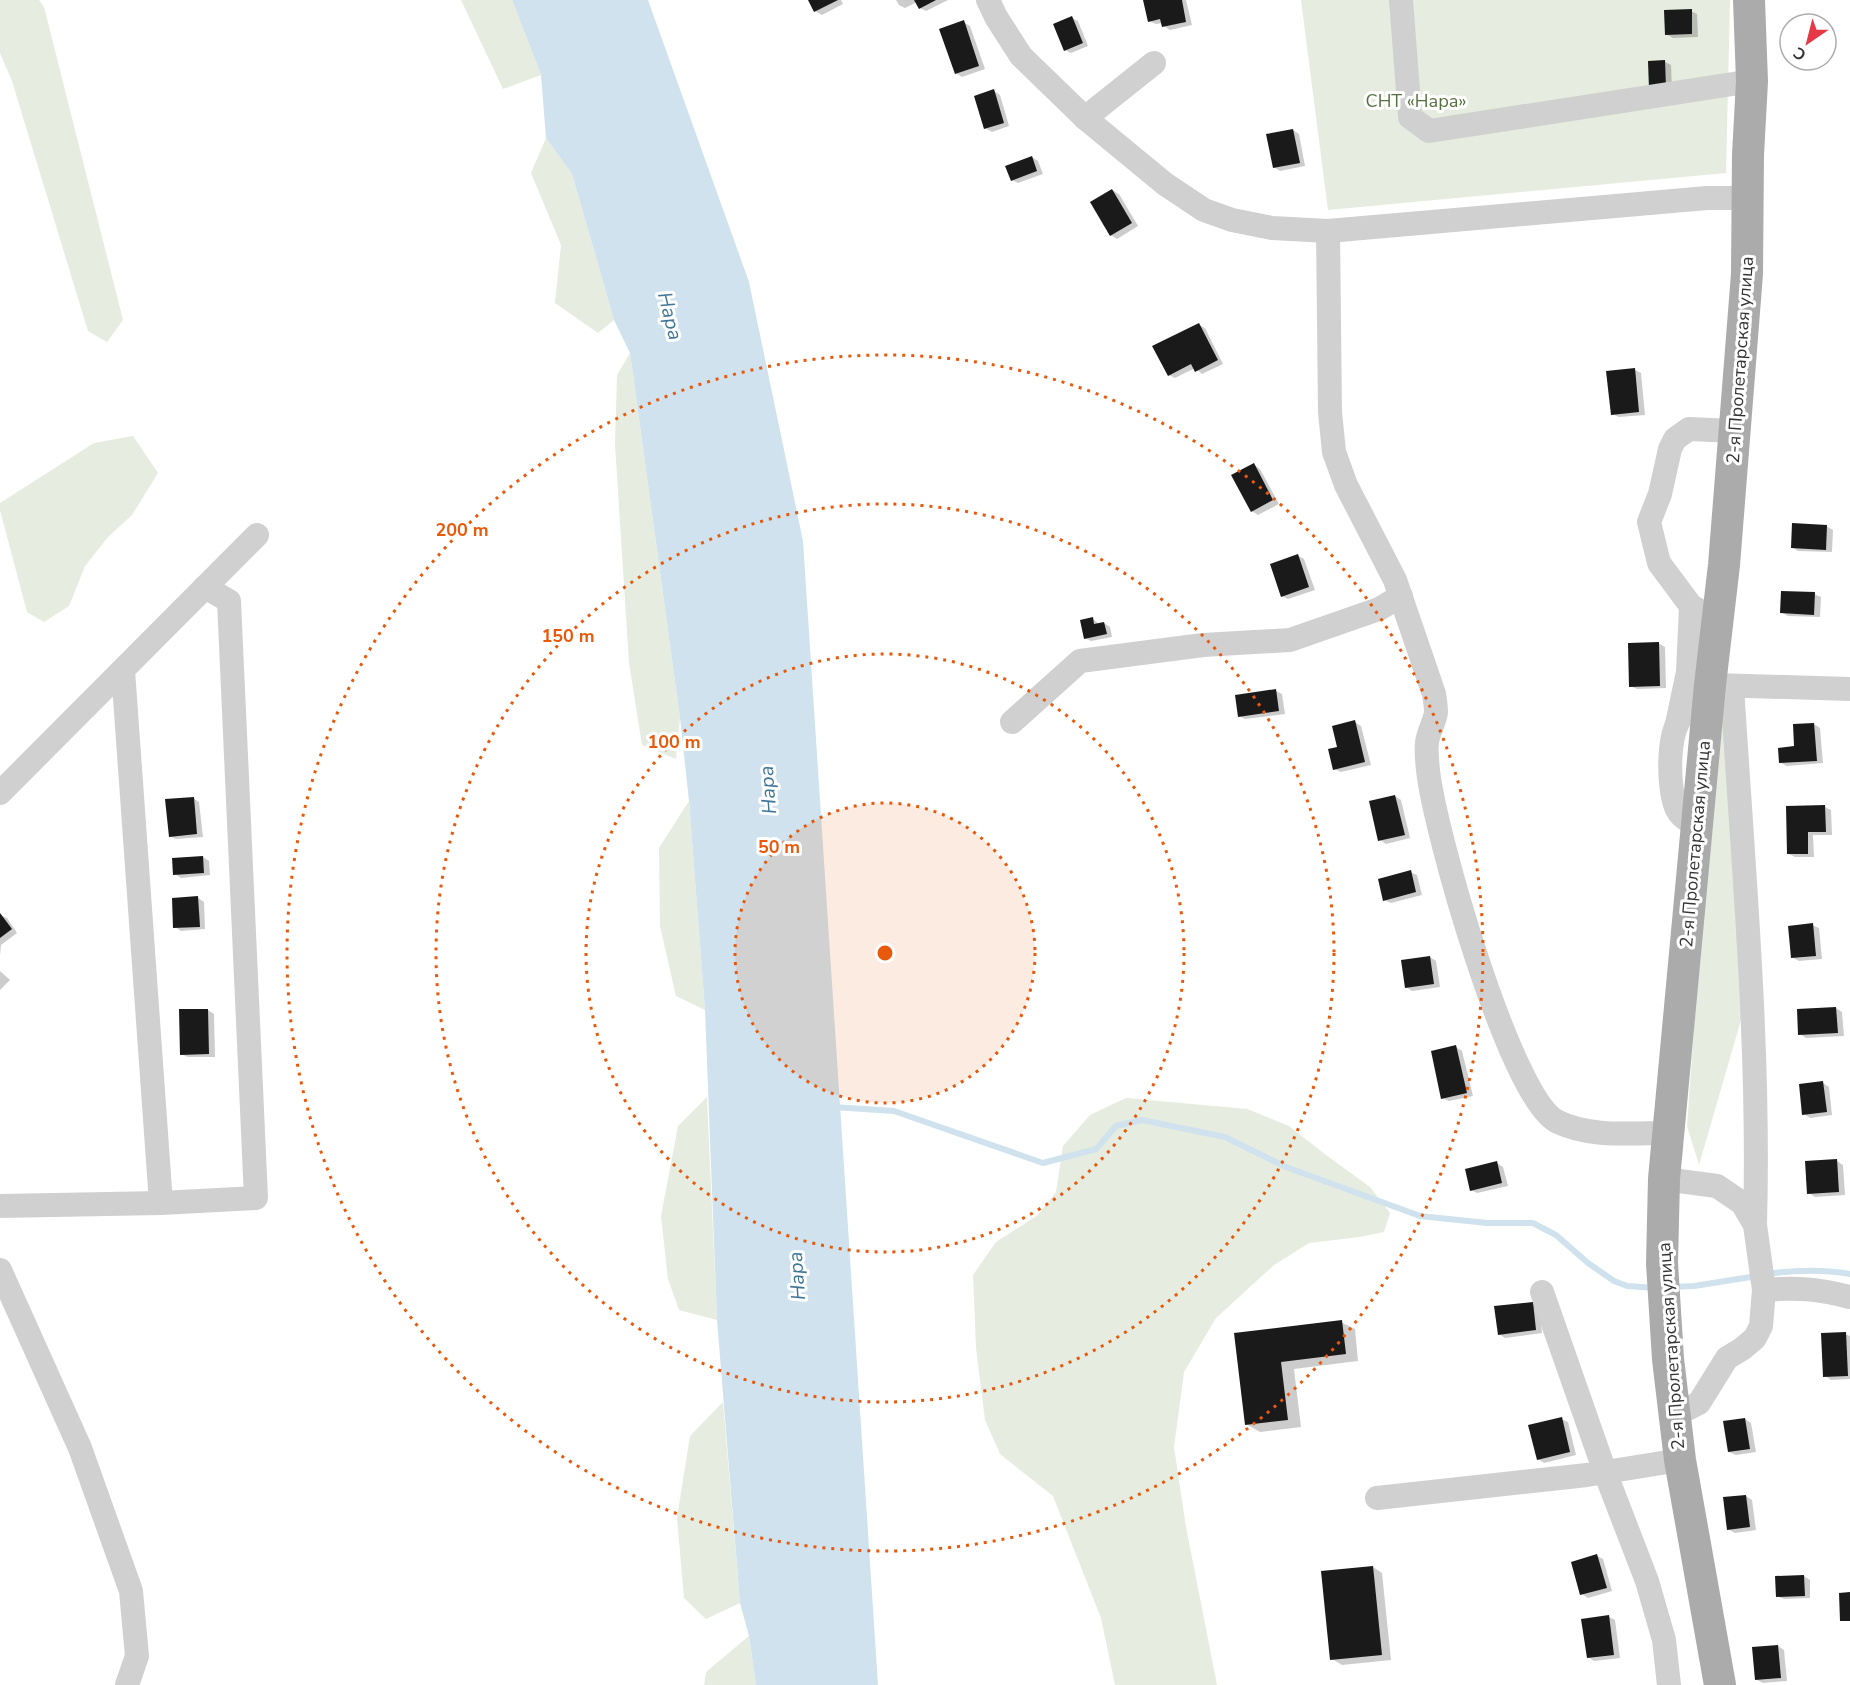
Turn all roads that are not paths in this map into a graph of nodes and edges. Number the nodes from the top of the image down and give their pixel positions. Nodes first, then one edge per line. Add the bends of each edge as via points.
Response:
1 (988, 0) edge
2 (1401, 0) edge
3 (1749, 0) edge
4 (1155, 63) dead end
5 (1752, 81) junction
6 (1085, 118) junction
7 (1748, 198) junction
8 (1328, 231) junction
9 (1735, 431) junction
10 (257, 535) dead end
11 (205, 588) junction
12 (1401, 597) junction
13 (1691, 606) junction
14 (1718, 621) junction
15 (123, 670) junction
16 (1850, 689) edge
17 (1716, 693) junction
18 (1012, 722) dead end
19 (1677, 724) junction
20 (0, 793) edge
21 (1696, 825) junction
22 (1668, 1133) junction
23 (1664, 1179) junction
24 (161, 1203) junction
25 (0, 1206) edge
26 (1755, 1225) junction
27 (0, 1270) edge
28 (1764, 1290) junction
29 (1542, 1293) dead end
30 (1850, 1297) edge
31 (1675, 1415) junction
32 (1680, 1460) junction
33 (1605, 1472) junction
34 (1377, 1498) dead end
35 (127, 1685) edge
36 (1669, 1685) edge
37 (1720, 1685) edge

1 - 6 street via 1021,56
2 - 5 street via 1410,117 1429,131
3 - 5 main road, 2-я Пролетарская улица
4 - 6 street
5 - 7 main road, 2-я Пролетарская улица
6 - 8 street via 1165,184 1204,210 1272,228
7 - 8 street via 1707,198
7 - 9 main road, 2-я Пролетарская улица via 1747,274
8 - 12 street via 1334,452
9 - 13 street via 1689,429 1675,438 1649,522 1659,563
9 - 14 main road, 2-я Пролетарская улица
10 - 11 street
11 - 15 street
11 - 24 street via 229,602 256,1198
12 - 18 street via 1379,609 1290,640 1203,645 1080,661
12 - 22 street via 1434,694 1436,712 1427,742 1428,771 1450,872 1503,1032 1532,1094 1555,1120 1579,1129
13 - 14 street
13 - 19 street via 1688,672
14 - 17 main road, 2-я Пролетарская улица
15 - 20 street
15 - 24 street
16 - 17 street
17 - 19 street
17 - 21 main road, 2-я Пролетарская улица
17 - 26 street via 1751,985 1757,1162
19 - 21 street via 1670,783 1676,809
21 - 22 main road, 2-я Пролетарская улица
22 - 23 main road, 2-я Пролетарская улица
23 - 26 street via 1717,1186 1742,1203
23 - 31 main road, 2-я Пролетарская улица via 1662,1263
24 - 25 street
26 - 28 street
27 - 35 street via 80,1448 131,1591 137,1656
28 - 30 street via 1792,1287
28 - 31 street via 1761,1326 1755,1338 1727,1358 1699,1403
29 - 33 street
31 - 32 main road, 2-я Пролетарская улица
32 - 33 street
32 - 37 main road, 2-я Пролетарская улица
33 - 34 street
33 - 36 street via 1647,1581 1664,1640

